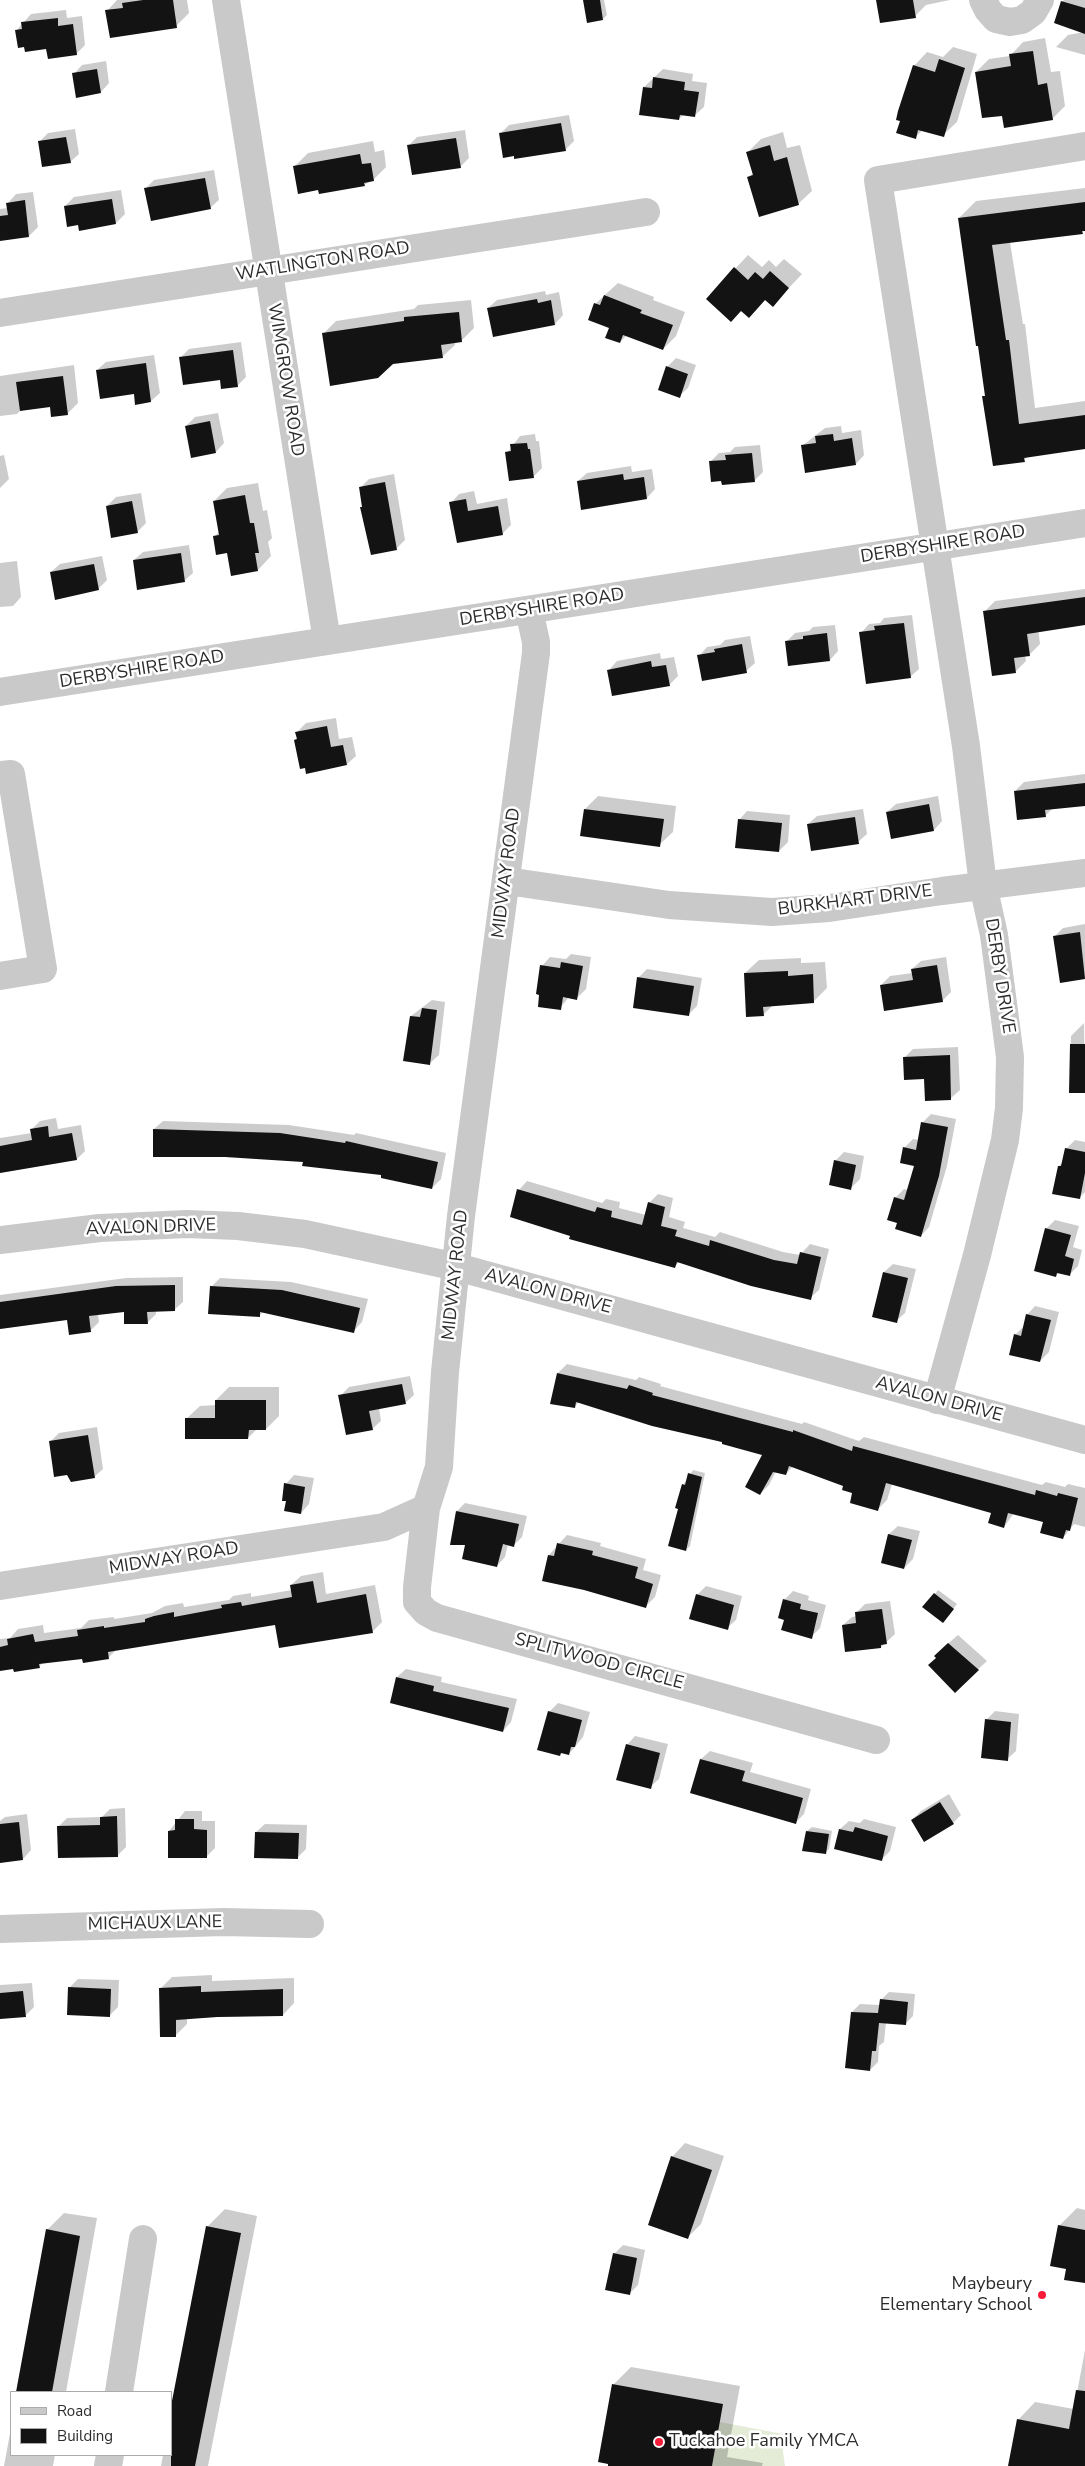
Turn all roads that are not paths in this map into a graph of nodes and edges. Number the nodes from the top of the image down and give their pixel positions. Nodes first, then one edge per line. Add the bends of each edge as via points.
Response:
1 (226, 0) edge
2 (984, 0) edge
3 (1040, 0) edge
4 (1085, 146) edge
5 (646, 212) dead end
6 (267, 271) junction
7 (0, 313) edge
8 (1085, 523) edge
9 (935, 547) junction
10 (529, 610) junction
11 (326, 641) junction
12 (0, 692) edge
13 (0, 776) edge
14 (1085, 873) edge
15 (507, 882) junction
16 (984, 885) junction
17 (0, 976) edge
18 (0, 1240) edge
19 (457, 1267) junction
20 (937, 1400) junction
21 (1085, 1440) edge
22 (426, 1508) junction
23 (0, 1586) edge
24 (876, 1740) dead end
25 (310, 1924) dead end
26 (0, 1929) edge
27 (143, 2239) dead end
28 (119, 2391) edge

1 - 6 street, WIMGROW ROAD
2 - 3 street via 996,19 1010,22 1022,20 1033,12
4 - 9 street, DERBY DRIVE via 878,180
5 - 6 street, WATLINGTON ROAD
6 - 7 street, WATLINGTON ROAD
6 - 11 street, WIMGROW ROAD
8 - 9 street, DERBYSHIRE ROAD
9 - 10 street, DERBYSHIRE ROAD
9 - 16 street, DERBY DRIVE
10 - 11 street, DERBYSHIRE ROAD
10 - 15 street, MIDWAY ROAD via 536,653
11 - 12 street, DERBYSHIRE ROAD
13 - 17 street via 10,774 43,969
14 - 16 street, BURKHART DRIVE
15 - 16 street, BURKHART DRIVE via 669,905 772,912 829,908
15 - 19 street, MIDWAY ROAD via 461,1216
16 - 20 street, DERBY DRIVE via 1007,1022 1009,1108 1005,1140 978,1255
18 - 19 street, AVALON DRIVE via 100,1228 188,1224 238,1226 305,1234
19 - 20 street, AVALON DRIVE
19 - 22 street, MIDWAY ROAD via 445,1372 439,1467
20 - 21 street, AVALON DRIVE
22 - 23 street, MIDWAY ROAD via 384,1527
22 - 24 street, SPLITWOOD CIRCLE via 417,1602 437,1618
25 - 26 street, MICHAUX LANE via 223,1922
27 - 28 street

